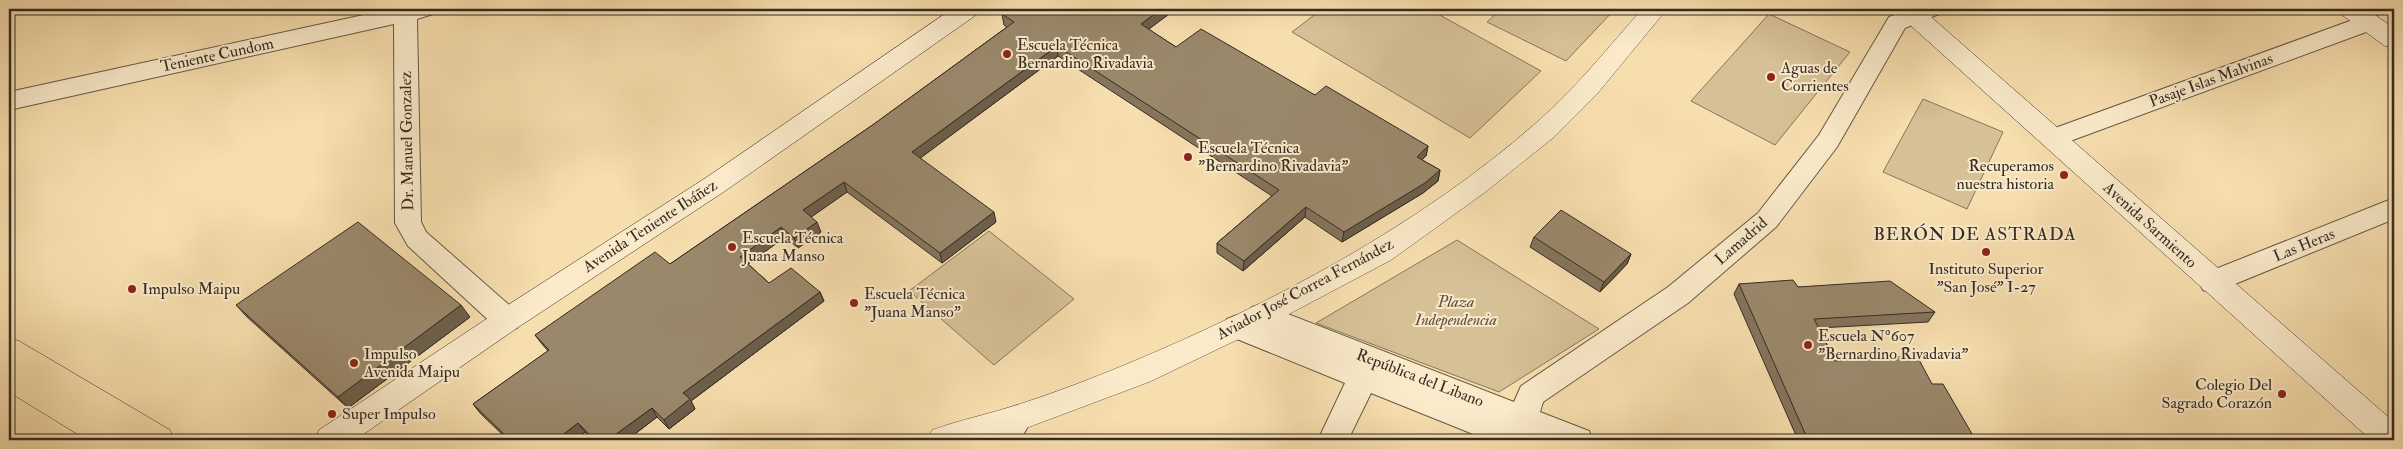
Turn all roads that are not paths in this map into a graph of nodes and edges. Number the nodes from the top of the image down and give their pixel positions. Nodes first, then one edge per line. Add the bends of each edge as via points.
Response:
1 (968, 9) edge
2 (1655, 9) edge
3 (412, 10) edge
4 (1917, 11) edge
5 (2360, 15) edge
6 (2394, 40) edge
7 (9, 101) edge
8 (2053, 138) junction
9 (2394, 208) edge
10 (2213, 282) junction
11 (1262, 315) junction
12 (507, 320) junction
13 (1236, 328) junction
14 (9, 350) edge
15 (1364, 368) junction
16 (9, 377) edge
17 (1011, 429) edge
18 (1521, 432) edge
19 (114, 440) edge
20 (159, 440) edge
21 (330, 440) edge
22 (943, 440) edge
23 (1333, 440) edge
24 (1578, 440) edge
25 (2394, 440) edge

1 - 12 main road, Avenida Teniente Ibáñez via 716,184
2 - 11 main road, Aviador José Correa Fernández via 1588,88 1545,130 1475,186 1381,252
3 - 7 street, Teniente Cundom
3 - 12 street, Dr. Manuel Gonzalez via 408,223 417,239
4 - 8 main road, Avenida Sarmiento
4 - 18 street, Lamadrid via 1897,23 1828,141 1767,220 1678,295 1531,395
5 - 6 main road
5 - 8 street, Pasaje Islas Malvinas
8 - 10 main road, Avenida Sarmiento
9 - 10 street, Las Heras
10 - 25 main road, Avenida Sarmiento
11 - 13 main road, Aviador José Correa Fernández
11 - 15 street, República del Libano
12 - 21 main road, Avenida Teniente Ibáñez
13 - 15 street, República del Libano
13 - 17 main road, Aviador José Correa Fernández
14 - 20 main road
15 - 18 street, República del Libano
15 - 23 street via 1355,396
16 - 19 main road
17 - 22 main road, Aviador José Correa Fernández
18 - 24 street, República del Libano

